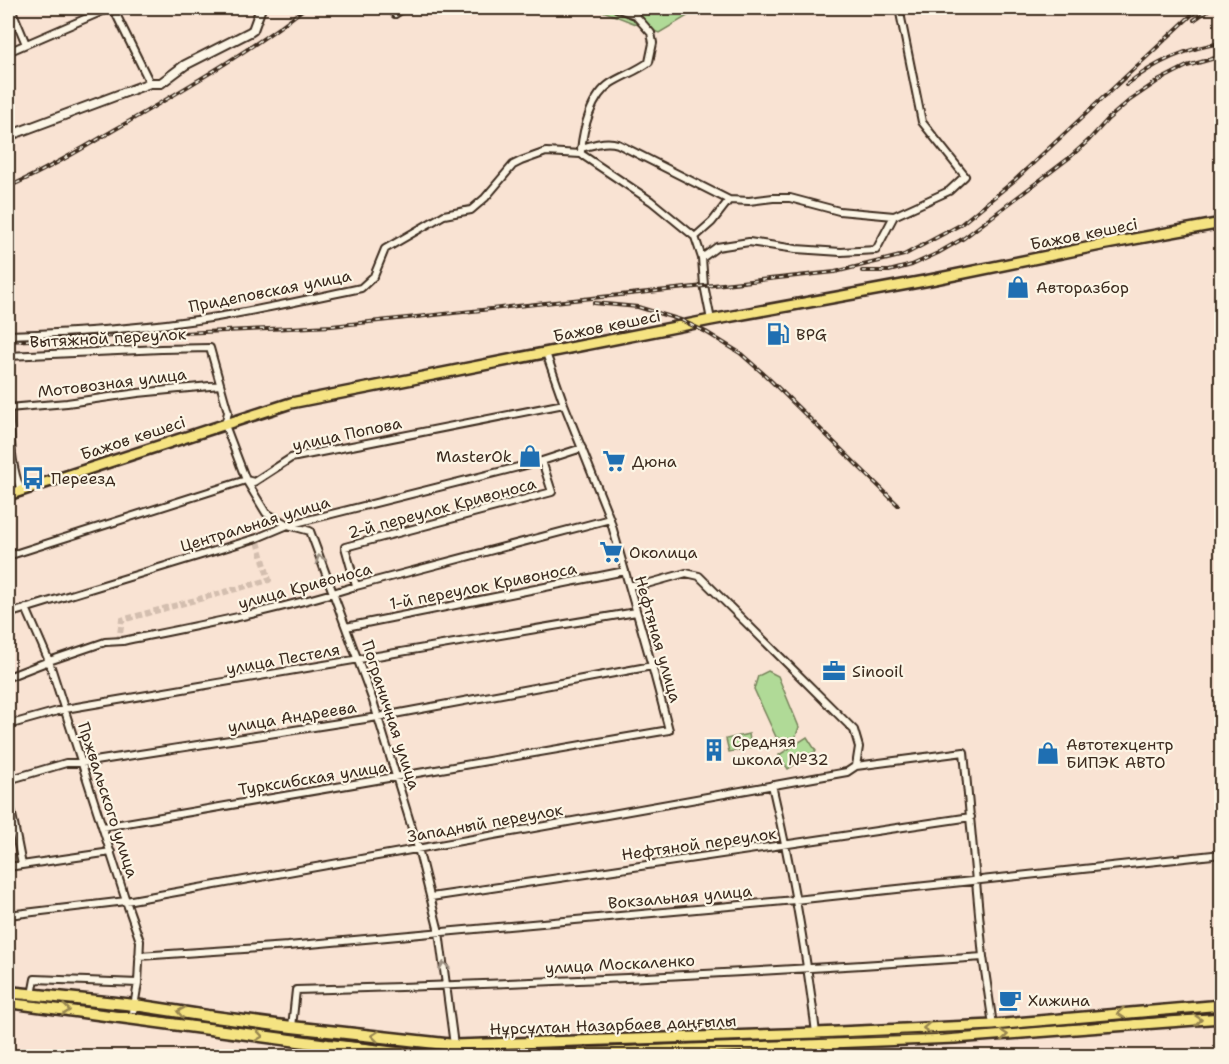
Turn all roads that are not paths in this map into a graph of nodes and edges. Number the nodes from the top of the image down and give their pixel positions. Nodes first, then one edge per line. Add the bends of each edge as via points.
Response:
1 (11, 8) edge
2 (111, 8) edge
3 (261, 8) edge
4 (404, 8) edge
5 (616, 8) edge
6 (899, 8) edge
7 (395, 14) dead end
8 (26, 45) junction
9 (8, 52) edge
10 (150, 83) junction
11 (8, 136) edge
12 (581, 151) junction
13 (729, 200) junction
14 (894, 216) junction
15 (1221, 223) edge
16 (695, 237) junction
17 (702, 258) junction
18 (711, 320) junction
19 (8, 335) edge
20 (210, 348) joint
21 (546, 353) junction
22 (8, 356) edge
23 (220, 385) junction
24 (8, 398) edge
25 (564, 404) junction
26 (8, 408) edge
27 (225, 425) junction
28 (582, 448) junction
29 (542, 461) junction
30 (246, 480) junction
31 (21, 490) junction
32 (8, 495) edge
33 (610, 519) junction
34 (288, 525) junction
35 (8, 556) edge
36 (625, 571) junction
37 (629, 585) junction
38 (356, 586) junction
39 (333, 594) junction
40 (26, 608) junction
41 (636, 612) junction
42 (8, 614) edge
43 (346, 627) junction
44 (357, 660) junction
45 (49, 661) junction
46 (652, 666) junction
47 (8, 677) edge
48 (65, 710) junction
49 (378, 717) junction
50 (8, 725) edge
51 (669, 730) joint
52 (82, 764) junction
53 (856, 766) junction
54 (397, 777) junction
55 (8, 780) edge
56 (772, 785) junction
57 (8, 794) edge
58 (971, 817) junction
59 (103, 827) junction
60 (11, 828) edge
61 (786, 845) junction
62 (418, 848) junction
63 (111, 852) junction
64 (1221, 854) edge
65 (22, 865) junction
66 (8, 867) edge
67 (976, 881) junction
68 (431, 897) junction
69 (795, 900) junction
70 (126, 901) junction
71 (8, 915) edge
72 (440, 932) junction
73 (139, 956) junction
74 (983, 957) junction
75 (808, 969) junction
76 (138, 983) junction
77 (446, 986) junction
78 (8, 992) edge
79 (32, 995) junction
80 (8, 1002) edge
81 (135, 1005) junction
82 (1221, 1005) edge
83 (1146, 1011) junction
84 (132, 1018) junction
85 (1221, 1018) edge
86 (1146, 1023) junction
87 (993, 1025) junction
88 (292, 1027) junction
89 (816, 1033) junction
90 (816, 1044) junction
91 (836, 1044) junction
92 (454, 1051) edge
93 (435, 1056) edge
94 (505, 1056) edge
95 (816, 1056) edge
96 (823, 1056) edge

1 - 8 street
2 - 8 street
2 - 10 street
3 - 10 street via 253,30 184,65 161,83
4 - 7 street
5 - 12 street via 635,15 651,33 652,53 649,62 609,84 598,96 585,122
6 - 14 street via 922,122 965,176 949,191
8 - 9 street
10 - 11 street
12 - 13 street via 611,141
12 - 16 street
12 - 19 street, Придеповская улица via 546,152 521,160 471,210 444,215 385,249 374,276 360,288 219,317
13 - 14 street via 790,198 839,212
13 - 16 street
14 - 17 street via 876,250 841,252 749,242 717,247
15 - 18 main road, Бажов көшесі
16 - 17 street
17 - 18 street
18 - 21 main road, Бажов көшесі
20 - 22 street, Вытяжной переулок
20 - 23 street, Пограничная улица
21 - 25 street, Нефтяная улица
21 - 27 main road, Бажов көшесі via 291,403
23 - 26 street, Мотовозная улица
23 - 27 street, Пограничная улица via 228,412
24 - 26 street
25 - 28 street, Нефтяная улица
25 - 30 street, улица Попова via 291,458 254,482
26 - 31 street via 14,470
27 - 30 street, Пограничная улица
27 - 31 main road, Бажов көшесі
28 - 29 street, Центральная улица
28 - 33 street, Нефтяная улица
29 - 34 street, Центральная улица
29 - 38 street, 2-й переулок Кривоноса via 552,492 345,547
30 - 34 street, Пограничная улица via 266,513
30 - 35 street, улица Попова
31 - 32 main road, Бажов көшесі
33 - 36 street, Нефтяная улица
33 - 38 street, улица Кривоноса
39 -> 34 street, Пограничная улица via 310,531
34 - 40 street, Центральная улица via 257,538
36 - 37 street, Нефтяная улица
36 - 43 street, 1-й переулок Кривоноса
37 - 41 street, Нефтяная улица
37 - 53 street via 686,573 699,576 854,730 859,747
38 - 39 street, улица Кривоноса
39 - 43 street, Пограничная улица
39 - 45 street, улица Кривоноса via 105,642
40 - 42 street, Центральная улица
40 - 45 street, Пржвальского улица
41 - 44 street, улица Пестеля
41 - 46 street, Нефтяная улица
43 - 44 street, Пограничная улица
44 - 48 street, улица Пестеля
44 - 49 street, Пограничная улица
45 - 47 street, улица Кривоноса
45 - 48 street, Пржвальского улица
46 - 49 street, улица Андреева
46 - 51 street, Нефтяная улица
48 - 50 street, улица Пестеля
48 - 52 street, Пржвальского улица
49 - 52 street, улица Андреева
49 - 54 street, Пограничная улица
51 - 54 street, Турксибская улица
52 - 55 street, улица Андреева via 66,763
52 - 59 street, Пржвальского улица
53 - 56 street, Западный переулок via 847,772
53 - 58 street, Западный переулок via 964,752
54 - 59 street, Турксибская улица
54 - 62 street, Пограничная улица
56 - 61 street
56 - 62 street, Западный переулок
57 - 60 street
58 - 61 street, Нефтяной переулок
58 - 67 street
59 - 63 street, Пржвальского улица
60 - 65 street
61 - 68 street, Нефтяной переулок
61 - 69 street
62 - 68 street, Пограничная улица
62 - 70 street, Западный переулок
63 - 65 street
63 - 70 street, Пржвальского улица
64 - 67 street, Вокзальная улица
65 - 66 street
67 - 69 street, Вокзальная улица
67 - 74 street
68 - 72 street, Пограничная улица
69 - 72 street, Вокзальная улица
69 - 75 street
70 - 71 street, Западный переулок
70 - 73 street, Пржвальского улица via 140,941
72 - 73 street, Вокзальная улица
77 -> 72 street, Пограничная улица
73 - 76 street, Пржвальского улица
74 - 75 street, улица Москаленко
74 - 87 street
75 - 77 street, улица Москаленко
75 - 89 street
76 - 79 street via 35,979
76 - 81 street, Пржвальского улица
77 - 88 street, улица Москаленко via 296,990
77 - 92 street, Пограничная улица
78 - 79 highway, Нұрсұлтан Назарбаев даңғылы
79 - 81 highway, Нұрсұлтан Назарбаев даңғылы
80 -> 84 highway
81 - 84 street, Пржвальского улица
88 -> 81 highway, Нұрсұлтан Назарбаев даңғылы
82 - 83 main road, Нұрсұлтан Назарбаев даңғылы
83 - 86 main road
83 -> 87 main road, Нұрсұлтан Назарбаев даңғылы
84 -> 93 highway
86 -> 85 main road, Нұрсұлтан Назарбаев даңғылы
91 -> 86 main road, Нұрсұлтан Назарбаев даңғылы
87 -> 89 main road, Нұрсұлтан Назарбаев даңғылы
92 -> 88 highway, Нұрсұлтан Назарбаев даңғылы
89 - 90 main road
89 - 92 main road, Нұрсұлтан Назарбаев даңғылы
90 - 91 main road, Нұрсұлтан Назарбаев даңғылы
90 - 94 main road, Нұрсұлтан Назарбаев даңғылы
90 - 95 street
91 - 96 main road

